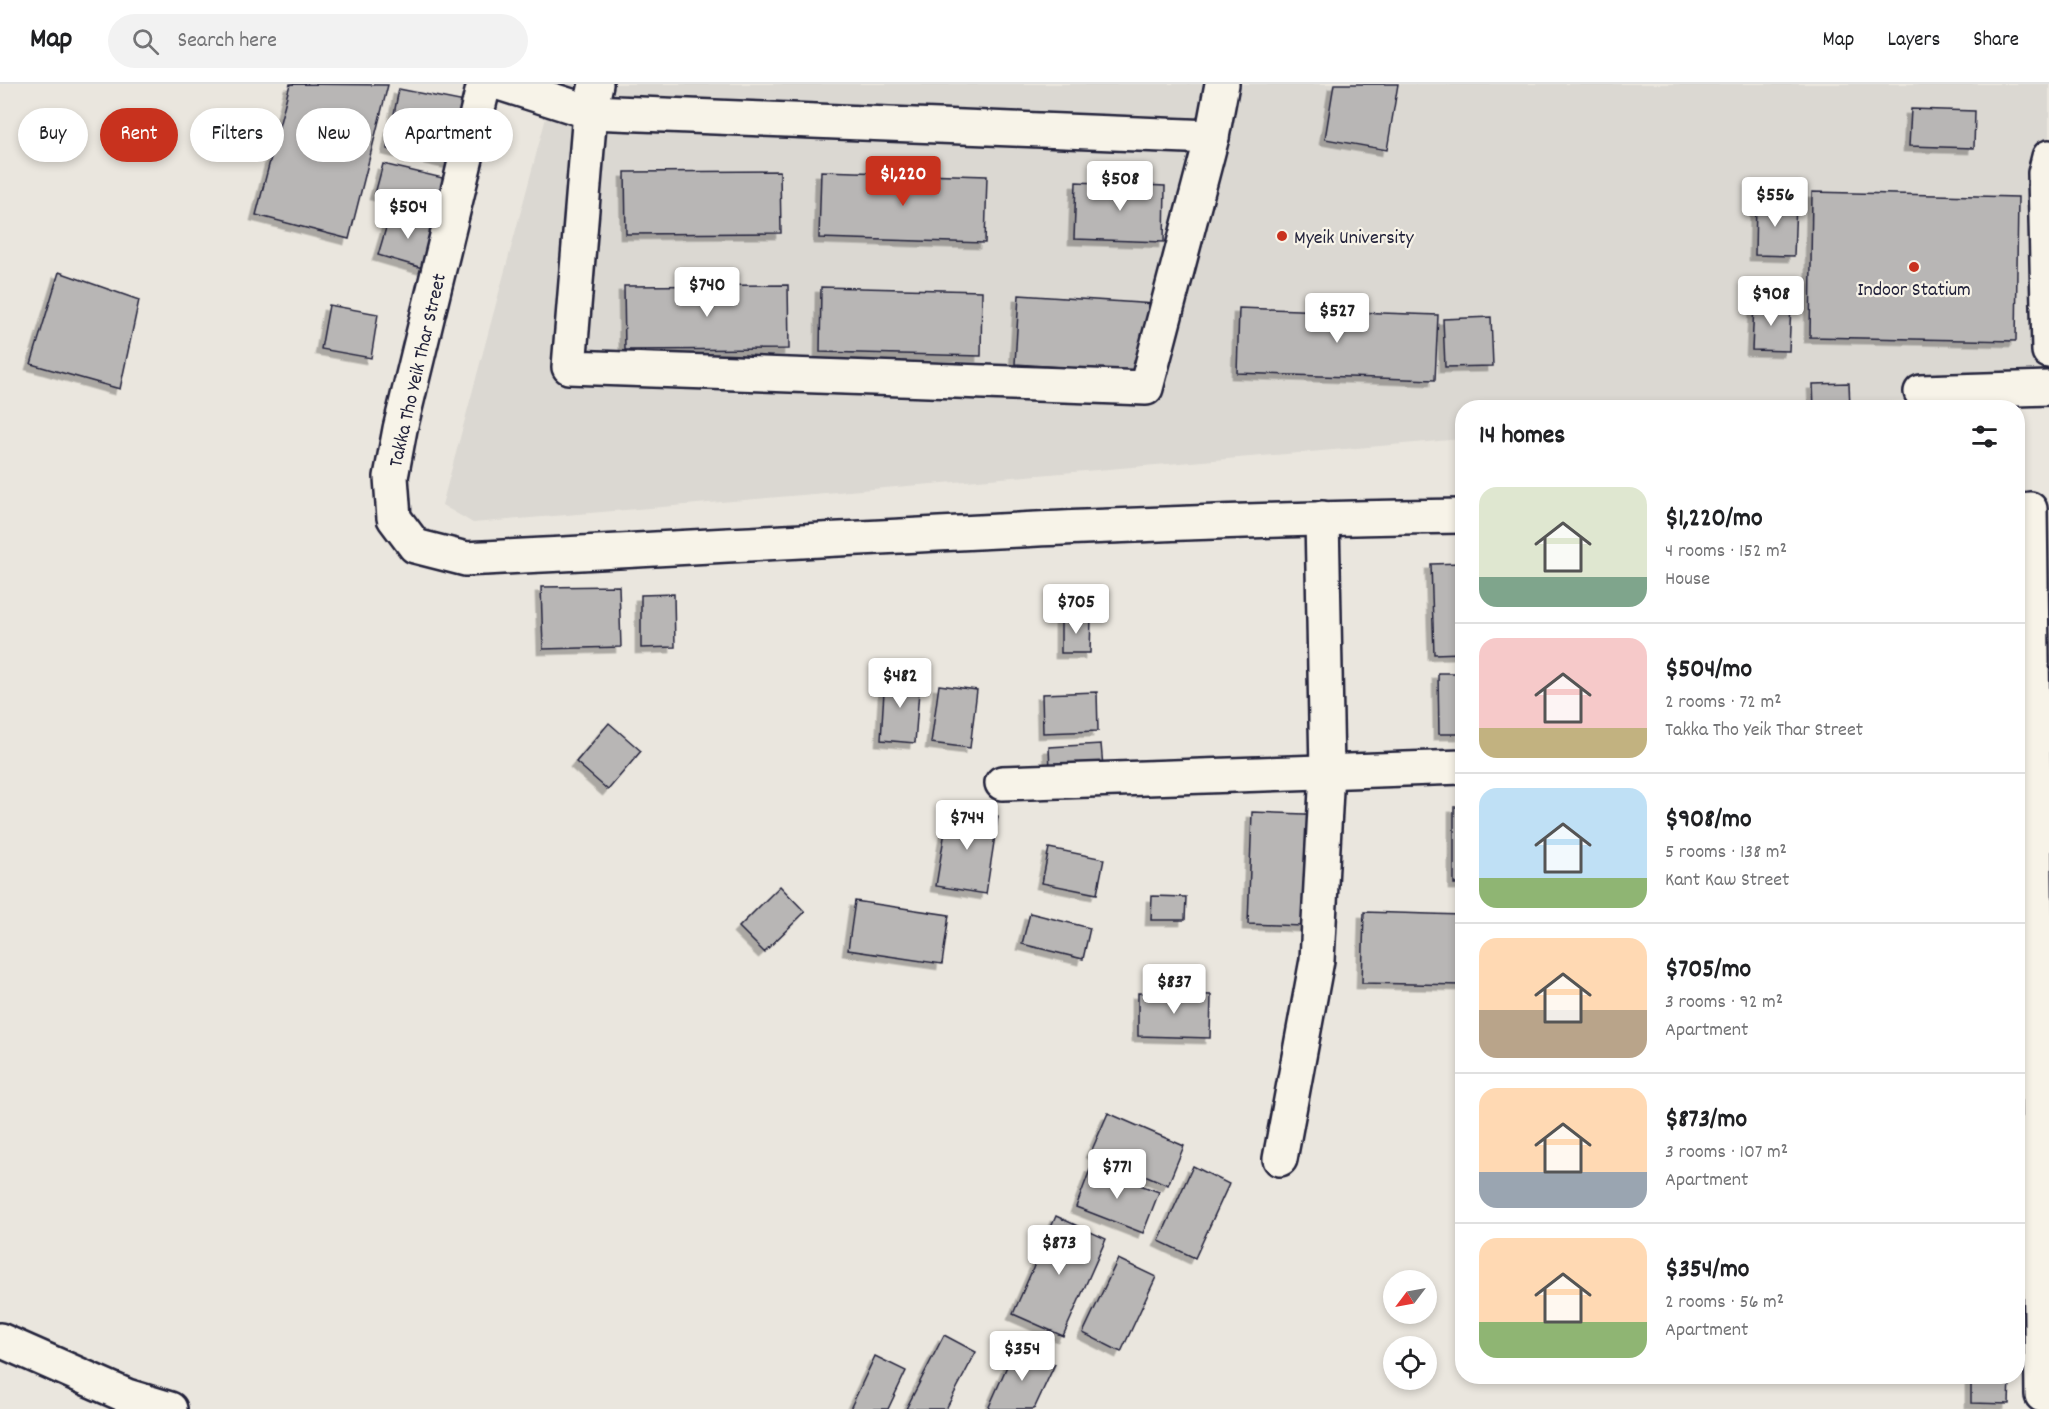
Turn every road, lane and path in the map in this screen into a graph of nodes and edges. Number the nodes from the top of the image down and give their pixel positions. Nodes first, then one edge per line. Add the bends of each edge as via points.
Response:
1 (484, 84) edge
2 (502, 84) edge
3 (1221, 84) edge
4 (593, 98) edge
5 (1212, 137) junction
6 (2049, 158) edge
7 (2049, 351) edge
8 (2049, 388) edge
9 (1921, 392) dead end
10 (2032, 509) edge
11 (1455, 516) edge
12 (1322, 518) junction
13 (2025, 746) edge
14 (1455, 767) edge
15 (1327, 771) junction
16 (1002, 783) dead end
17 (2043, 991) edge
18 (1280, 1159) dead end
19 (0, 1340) edge
20 (2042, 1395) dead end
21 (170, 1409) edge

1 - 12 street, Takka Tho Yeik Thar Street via 391,477 394,518 416,546 466,559
2 - 4 street
3 - 5 street
4 - 5 street
4 - 5 street via 569,367 1146,388
6 - 7 street via 2045,173
8 - 9 street
10 - 13 street
11 - 12 street
12 - 15 street
13 - 17 street
14 - 15 street
15 - 16 street
15 - 18 street via 1317,960
17 - 20 street
19 - 21 street via 127,1396

